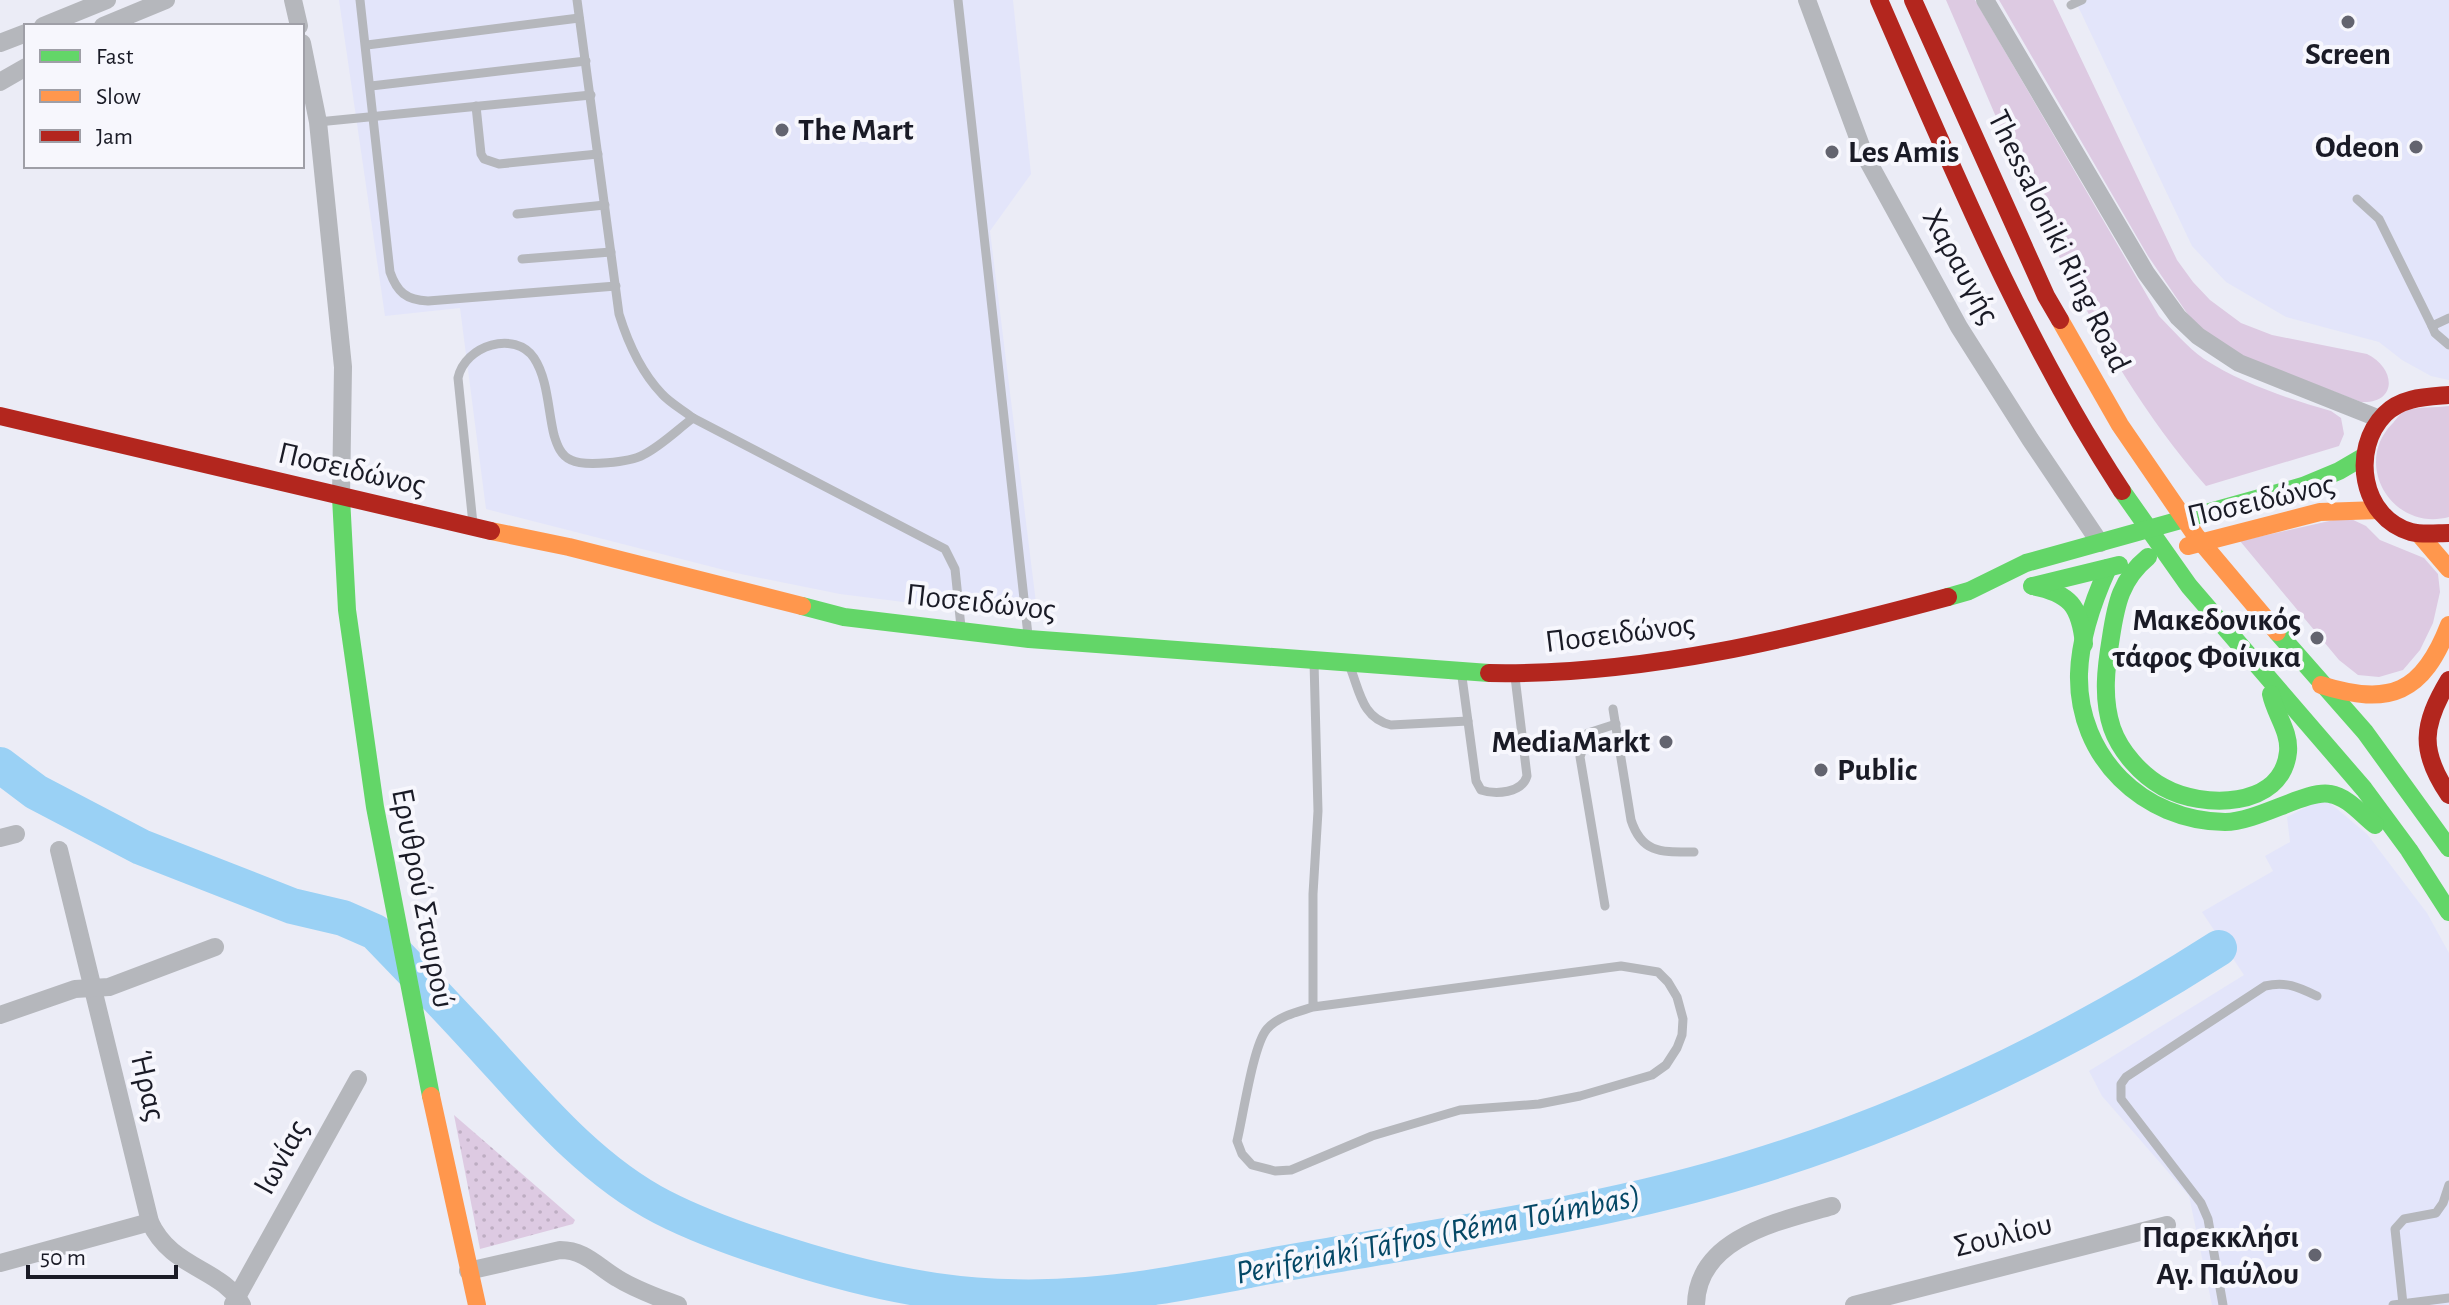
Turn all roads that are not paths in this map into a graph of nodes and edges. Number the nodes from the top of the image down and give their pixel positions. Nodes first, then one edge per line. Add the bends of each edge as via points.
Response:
1 (107, 0) edge
2 (166, 0) edge
3 (293, 0) edge
4 (360, 0) edge
5 (577, 0) edge
6 (958, 0) edge
7 (1807, 0) edge
8 (1879, 0) edge
9 (1913, 0) edge
10 (1985, 0) edge
11 (2082, 0) edge
12 (2071, 5) dead end
13 (579, 18) junction
14 (48, 24) edge
15 (108, 24) edge
16 (299, 24) edge
17 (24, 34) edge
18 (0, 43) edge
19 (367, 45) junction
20 (304, 53) edge
21 (586, 61) junction
22 (24, 68) edge
23 (0, 82) edge
24 (371, 86) junction
25 (591, 95) junction
26 (476, 106) junction
27 (374, 116) junction
28 (318, 122) junction
29 (598, 154) junction
30 (2357, 199) dead end
31 (605, 205) junction
32 (517, 214) dead end
33 (611, 252) junction
34 (522, 259) dead end
35 (616, 286) junction
36 (2449, 318) edge
37 (2432, 326) junction
38 (2449, 345) edge
39 (2449, 395) edge
40 (0, 416) edge
41 (693, 418) junction
42 (2380, 419) junction
43 (2363, 457) junction
44 (341, 497) junction
45 (2379, 510) junction
46 (474, 528) junction
47 (2449, 533) edge
48 (2419, 534) junction
49 (2100, 543) junction
50 (2148, 557) junction
51 (2108, 568) junction
52 (2449, 569) edge
53 (2032, 586) junction
54 (1969, 591) junction
55 (2119, 594) junction
56 (2449, 625) edge
57 (962, 631) junction
58 (1029, 639) junction
59 (2084, 644) junction
60 (1314, 659) junction
61 (1348, 663) junction
62 (1462, 673) junction
63 (1515, 674) junction
64 (2269, 678) junction
65 (2449, 680) edge
66 (2321, 685) junction
67 (1613, 709) dead end
68 (1468, 721) junction
69 (1616, 724) junction
70 (2449, 795) edge
71 (2403, 841) junction
72 (2449, 848) edge
73 (59, 850) dead end
74 (1694, 852) dead end
75 (1605, 906) dead end
76 (2449, 912) edge
77 (215, 947) dead end
78 (94, 988) junction
79 (2317, 996) dead end
80 (1313, 1007) junction
81 (0, 1015) edge
82 (358, 1079) dead end
83 (2449, 1185) edge
84 (1832, 1206) dead end
85 (150, 1222) junction
86 (2167, 1225) dead end
87 (0, 1263) edge
88 (468, 1271) junction
89 (1904, 1298) edge
90 (2449, 1298) edge
91 (237, 1302) edge
92 (2398, 1304) edge
93 (477, 1305) edge
94 (678, 1305) edge
95 (1696, 1305) edge
96 (1854, 1305) edge
97 (2223, 1305) edge

1 - 14 street
2 - 15 street
3 - 16 street
4 - 19 lane
5 - 13 lane
6 - 58 lane
7 - 49 street, Χαραυγής via 1864,154 1959,327
8 - 64 main road, Thessaloniki Ring Road via 1997,267 2068,403 2172,564
9 - 66 main road, Thessaloniki Ring Road via 2046,296 2120,425 2169,500
10 - 42 street via 2146,273 2178,317 2239,363
11 - 12 lane
13 - 19 lane
13 - 21 lane
17 - 18 street
19 - 24 lane
20 - 28 street
21 - 24 lane
21 - 25 lane
22 - 23 street
24 - 27 lane
25 - 26 lane
25 - 29 lane
26 - 27 lane
26 - 29 lane via 481,154 489,162
27 - 28 lane
27 - 35 lane via 390,272 403,296 428,301
28 - 44 street via 343,367
29 - 31 lane
30 - 37 lane via 2379,219
31 - 32 lane
31 - 33 lane
33 - 34 lane
33 - 35 lane
35 - 41 lane via 623,327 641,365 662,395
36 - 37 lane
37 - 38 lane
39 - 42 main road via 2407,399
40 - 44 main road, Ποσειδώνος
41 - 46 lane via 633,459 570,460 555,439 533,356 521,345 502,344 469,354 458,378
41 - 57 lane via 945,549 955,569
42 - 43 main road
43 - 45 main road via 2365,486
43 - 49 main road, Ποσειδώνος via 2303,486
44 - 46 main road, Ποσειδώνος
44 - 88 main road, Ερυθρού Σταυρού via 347,610 375,807
45 - 48 main road via 2396,526
45 - 50 main road, Ποσειδώνος via 2320,512
46 - 57 main road, Ποσειδώνος via 844,617
47 - 48 main road
48 - 52 main road
49 - 51 main road
49 - 54 main road, Ποσειδώνος via 2026,563
50 - 51 main road, Ποσειδώνος
50 - 55 main road via 2131,572
51 - 53 main road, Ποσειδώνος
51 - 55 main road
51 - 59 main road
53 - 54 main road, Ποσειδώνος
53 - 59 main road via 2053,589 2073,603
54 - 63 main road, Ποσειδώνος via 1757,645 1620,667
55 - 64 main road via 2104,678 2112,729 2124,750 2163,787 2204,799 2232,799 2250,797 2275,783 2285,765 2288,736 2272,705
56 - 66 main road via 2428,667 2391,694 2358,696
57 - 58 main road, Ποσειδώνος
58 - 60 main road, Ποσειδώνος
59 - 71 main road via 2079,674 2087,725 2109,769 2143,800 2184,817 2226,822 2330,793
60 - 61 main road, Ποσειδώνος
60 - 80 lane via 1318,811
61 - 62 main road, Ποσειδώνος
61 - 68 lane via 1367,709 1381,722
62 - 63 main road, Ποσειδώνος
62 - 68 lane
63 - 68 lane via 1527,776 1518,789 1481,790
64 - 71 main road, Thessaloniki Ring Road
65 - 70 main road via 2431,712 2426,748 2432,772
66 - 72 main road, Thessaloniki Ring Road via 2365,732
67 - 69 lane
69 - 74 lane via 1636,836 1664,852
69 - 75 lane via 1588,733 1580,757
71 - 76 main road, Thessaloniki Ring Road
73 - 78 street, Ήρας
77 - 78 street
78 - 81 street via 75,989
78 - 85 street, Ήρας
79 - 97 lane via 2292,984 2265,986 2121,1084 2121,1099 2201,1203
80 - 80 lane via 1621,966 1658,972 1677,997 1683,1019 1677,1048 1652,1075 1539,1104 1460,1110 1372,1136 1291,1170 1252,1165 1237,1141 1265,1031
82 - 91 street, Ιωνίας
83 - 92 lane via 2436,1213 2404,1219 2395,1229
84 - 95 street via 1766,1225 1735,1241 1703,1276
85 - 87 street
85 - 91 street, Ήρας via 167,1249
86 - 89 street, Σουλίου
88 - 93 main road, Ερυθρού Σταυρού
88 - 94 street via 569,1250
89 - 96 street, Σουλίου
90 - 92 lane

